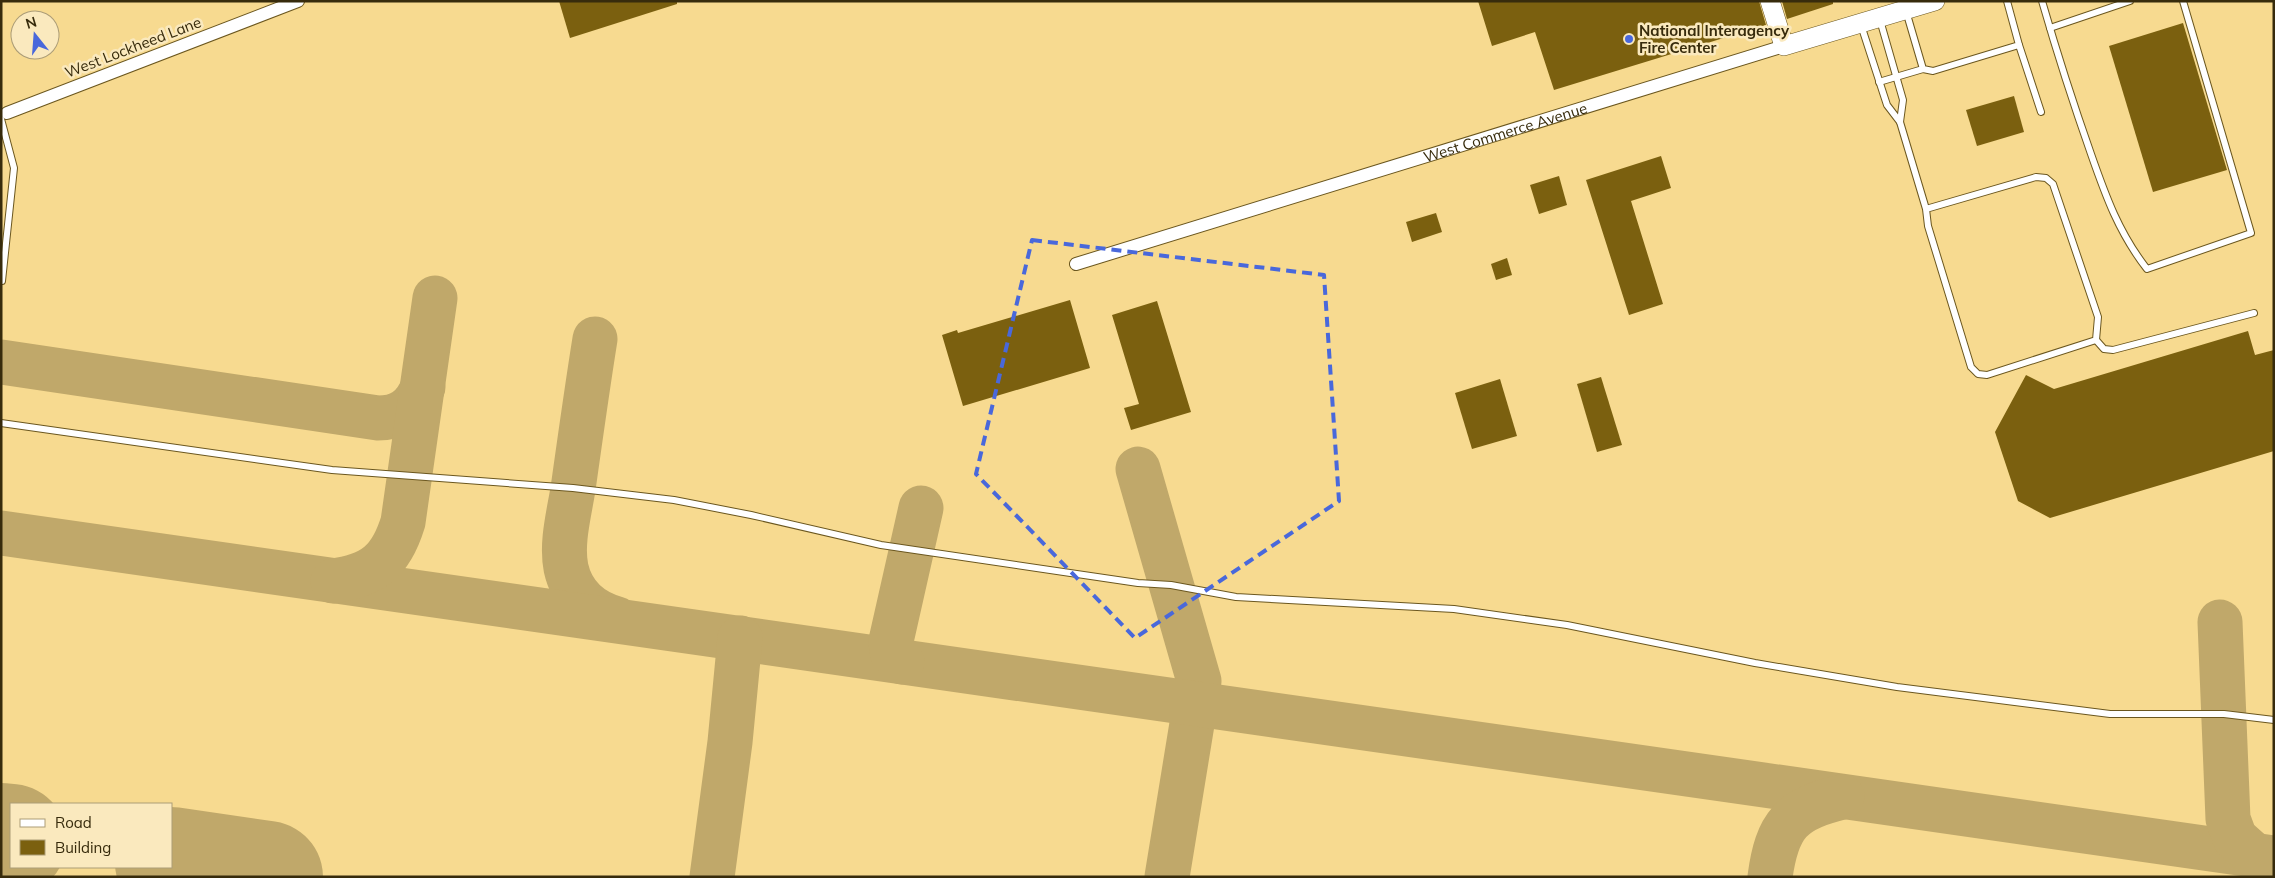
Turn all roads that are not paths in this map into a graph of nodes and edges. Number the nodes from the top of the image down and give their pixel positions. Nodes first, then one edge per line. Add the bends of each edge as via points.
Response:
1 (298, 1) edge
2 (1770, 1) edge
3 (1935, 1) edge
4 (2007, 1) edge
5 (2042, 1) edge
6 (2130, 1) edge
7 (2183, 1) edge
8 (1906, 10) junction
9 (1880, 18) junction
10 (1861, 23) junction
11 (2050, 28) junction
12 (2019, 45) junction
13 (1784, 46) junction
14 (1923, 69) junction
15 (1896, 76) junction
16 (1879, 82) junction
17 (2041, 112) dead end
18 (3, 115) edge
19 (1900, 122) junction
20 (1926, 209) junction
21 (1076, 264) dead end
22 (2, 281) edge
23 (2254, 313) dead end
24 (2096, 340) junction
25 (1, 423) edge
26 (2274, 720) edge

1 - 18 street, West Lockheed Lane
2 - 13 street
3 - 8 street, West Commerce Avenue
4 - 12 lane
5 - 11 lane
6 - 11 lane
7 - 11 lane via 2251,233 2147,269 2128,245 2108,202
8 - 9 street, West Commerce Avenue
8 - 14 lane
9 - 10 street, West Commerce Avenue
9 - 15 lane
10 - 13 street, West Commerce Avenue
10 - 16 lane
12 - 14 lane via 1933,71
12 - 17 lane
13 - 21 street, West Commerce Avenue
14 - 15 lane
15 - 16 lane
15 - 19 lane via 1903,100
16 - 19 lane via 1887,106
18 - 22 lane via 14,168
19 - 20 lane
20 - 24 lane via 2036,177 2046,178 2053,184 2098,318
20 - 24 lane via 1928,226 1971,367 1978,374 1987,376
23 - 24 lane via 2112,350 2104,349
25 - 26 lane via 332,470 573,488 674,500 751,514 881,545 1236,597 1454,609 1567,625 1755,663 1897,687 2110,714 2224,714

